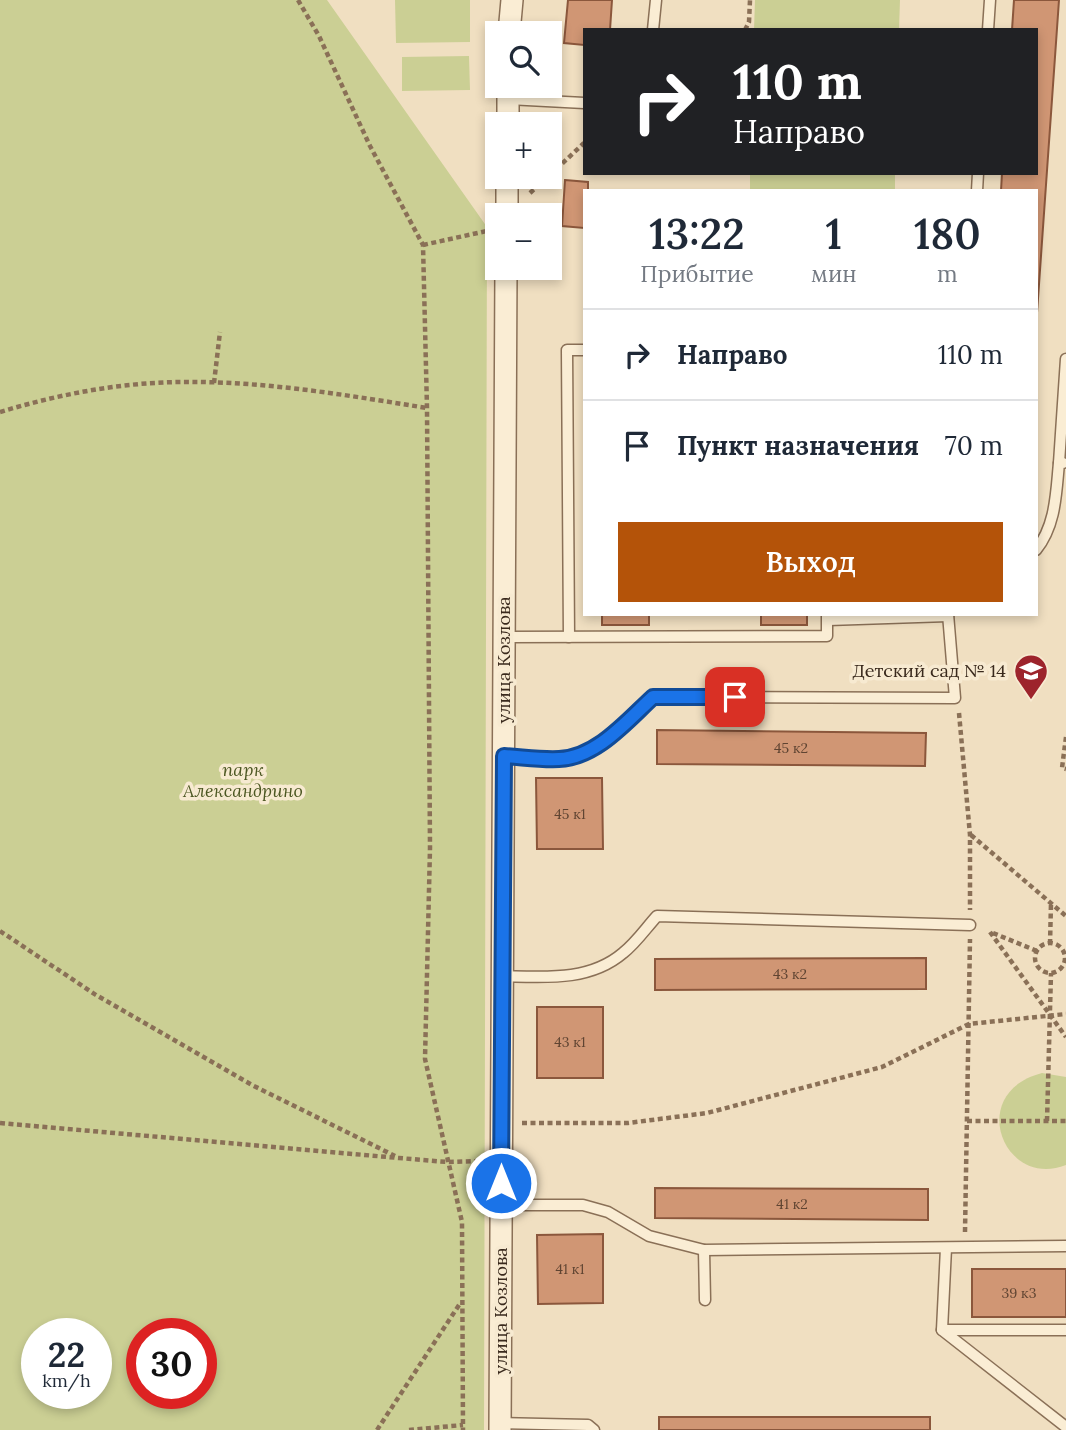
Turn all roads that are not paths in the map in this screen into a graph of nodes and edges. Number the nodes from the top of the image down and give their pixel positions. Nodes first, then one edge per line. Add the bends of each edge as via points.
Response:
1 (512, 0) edge
2 (656, 0) edge
3 (990, 0) edge
4 (510, 21) edge
5 (653, 28) edge
6 (988, 28) edge
7 (549, 98) edge
8 (583, 103) edge
9 (506, 280) edge
10 (583, 349) edge
11 (1066, 359) edge
12 (1062, 463) edge
13 (1038, 547) edge
14 (888, 616) edge
15 (948, 616) edge
16 (827, 617) edge
17 (569, 637) junction
18 (505, 638) junction
19 (504, 756) junction
20 (970, 925) road end
21 (502, 976) junction
22 (501, 1205) junction
23 (1066, 1246) edge
24 (946, 1248) junction
25 (704, 1250) junction
26 (705, 1300) dead end
27 (943, 1330) junction
28 (1066, 1330) edge
29 (500, 1427) edge
30 (1066, 1427) edge
31 (594, 1430) edge

1 - 4 street
2 - 5 lane
3 - 6 lane
7 - 8 lane
9 - 18 street, улица Козлова
10 - 17 lane via 567,349
11 - 12 lane
12 - 13 lane via 1053,516
14 - 16 lane
15 - 19 lane via 955,698 653,697 603,741 577,757
16 - 17 lane via 827,636
17 - 18 lane
18 - 19 street, улица Козлова
19 - 21 street, улица Козлова
20 - 21 lane via 657,916 623,954 598,968 567,977
21 - 22 street, улица Козлова
22 - 25 lane via 583,1206 608,1212 649,1236
22 - 29 street, улица Козлова
23 - 24 lane
24 - 25 lane
24 - 27 lane
25 - 26 lane
27 - 28 lane
27 - 30 lane
29 - 31 lane via 587,1425

